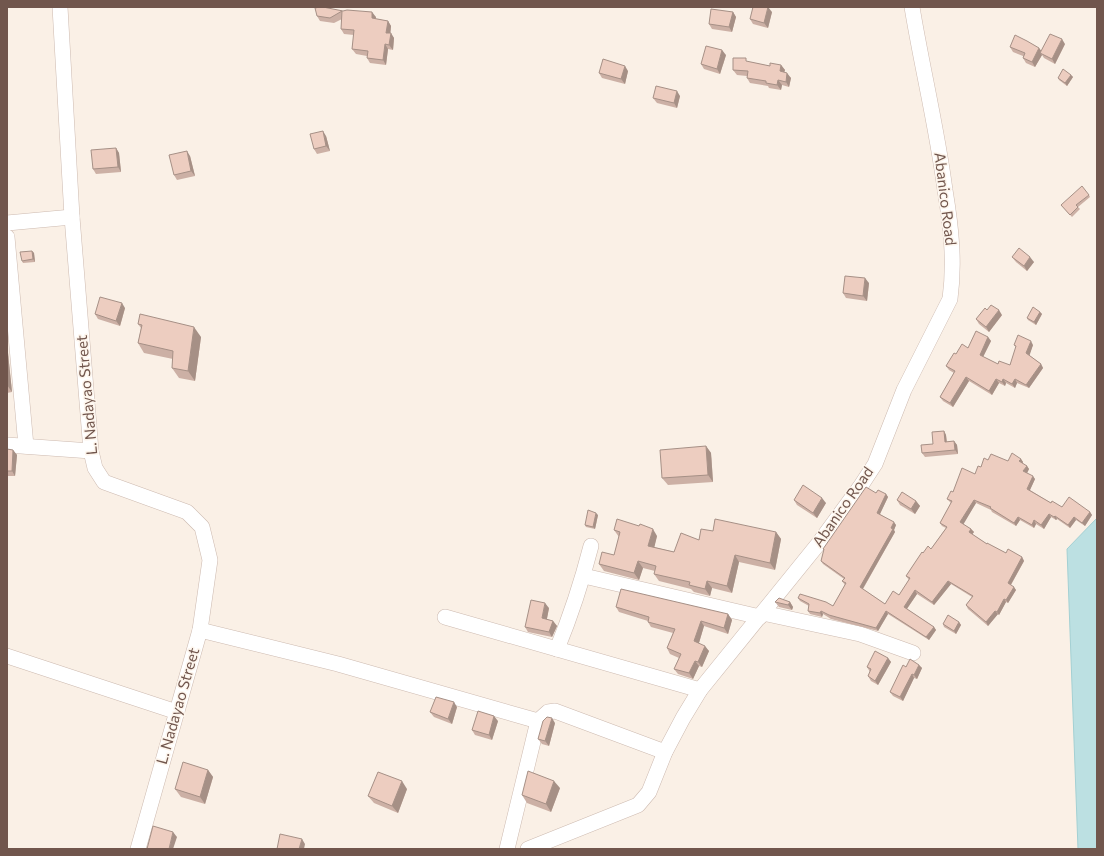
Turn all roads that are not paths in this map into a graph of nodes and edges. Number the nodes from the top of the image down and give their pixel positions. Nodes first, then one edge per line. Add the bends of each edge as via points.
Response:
1 (60, 7) edge
2 (912, 7) edge
3 (72, 217) junction
4 (7, 222) edge
5 (7, 237) edge
6 (7, 445) edge
7 (26, 446) junction
8 (91, 451) junction
9 (591, 546) dead end
10 (584, 576) junction
11 (762, 615) junction
12 (445, 617) dead end
13 (200, 630) junction
14 (557, 649) junction
15 (913, 653) dead end
16 (7, 656) edge
17 (700, 690) junction
18 (177, 712) junction
19 (538, 721) junction
20 (665, 752) junction
21 (138, 849) edge
22 (507, 849) edge
23 (528, 849) edge

1 - 3 street, L. Nadayao Street
2 - 11 street, Abanico Road via 951,226 950,299 904,390 875,464 819,543
3 - 4 street
3 - 8 street, L. Nadayao Street
5 - 7 street
6 - 7 street
7 - 8 street
8 - 13 street, L. Nadayao Street via 95,468 104,482 187,512 202,527 210,560
9 - 10 street
10 - 11 street
10 - 14 street via 571,617
11 - 15 street via 860,634
11 - 17 street, Abanico Road
12 - 14 street
13 - 18 street, L. Nadayao Street
13 - 19 street via 338,664
14 - 17 street
16 - 18 street
17 - 20 street, Abanico Road
18 - 21 street, L. Nadayao Street
19 - 20 street via 548,712 554,711
19 - 22 street
20 - 23 street, Abanico Road via 649,792 638,805

